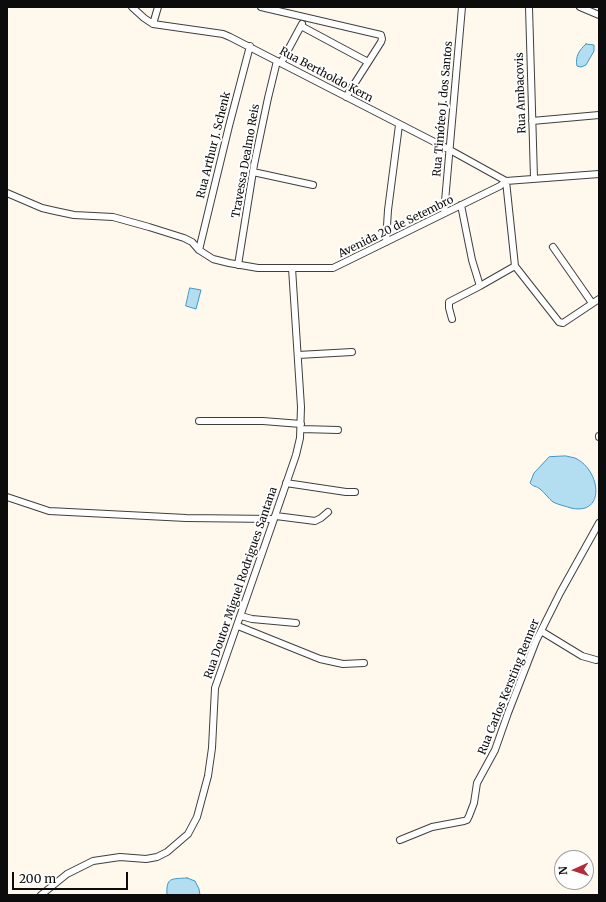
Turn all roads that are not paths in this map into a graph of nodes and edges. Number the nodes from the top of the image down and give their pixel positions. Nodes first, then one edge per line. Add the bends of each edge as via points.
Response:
1 (132, 7) edge
2 (158, 7) edge
3 (261, 7) edge
4 (462, 7) edge
5 (529, 7) edge
6 (580, 7) edge
7 (599, 15) edge
8 (304, 17) junction
9 (153, 24) junction
10 (301, 26) junction
11 (250, 46) junction
12 (279, 62) junction
13 (368, 62) junction
14 (346, 97) junction
15 (599, 115) edge
16 (532, 121) junction
17 (399, 125) junction
18 (450, 150) junction
19 (253, 172) junction
20 (599, 174) edge
21 (534, 178) junction
22 (506, 181) junction
23 (313, 185) dead end
24 (7, 193) edge
25 (460, 205) junction
26 (444, 213) junction
27 (386, 242) junction
28 (554, 247) dead end
29 (199, 250) junction
30 (238, 265) junction
31 (515, 266) junction
32 (292, 268) junction
33 (480, 286) junction
34 (599, 299) edge
35 (592, 303) junction
36 (452, 319) dead end
37 (352, 352) dead end
38 (298, 355) junction
39 (199, 421) dead end
40 (301, 426) junction
41 (338, 430) dead end
42 (286, 483) junction
43 (355, 492) dead end
44 (7, 497) edge
45 (328, 512) dead end
46 (275, 518) junction
47 (599, 523) edge
48 (241, 616) junction
49 (296, 623) dead end
50 (238, 626) junction
51 (541, 631) junction
52 (596, 660) dead end
53 (364, 663) dead end
54 (400, 840) dead end
55 (41, 895) edge

1 - 9 street, Rua Bertholdo Kern
2 - 9 street
3 - 8 street
4 - 18 street, Rua Timóteo J. dos Santos
5 - 16 street, Rua Ambacovis
6 - 7 street
8 - 10 street, Travessa Dealmo Reis
8 - 13 street via 381,35 381,42
9 - 11 street, Rua Bertholdo Kern via 223,34
10 - 12 street, Travessa Dealmo Reis
10 - 13 street
11 - 12 street, Rua Bertholdo Kern
11 - 29 street, Rua Arthur J. Schenk
12 - 14 street, Rua Bertholdo Kern
12 - 19 street, Travessa Dealmo Reis via 268,98
13 - 14 street
14 - 17 street, Rua Bertholdo Kern
15 - 16 street
16 - 21 street, Rua Ambacovis
17 - 18 street, Rua Bertholdo Kern
17 - 27 street
18 - 22 street, Rua Bertholdo Kern
18 - 26 street, Rua Timóteo J. dos Santos
19 - 23 street
19 - 30 street, Travessa Dealmo Reis
20 - 21 street, Avenida 20 de Setembro
21 - 22 street, Avenida 20 de Setembro
22 - 25 street, Avenida 20 de Setembro
22 - 31 street
24 - 29 street, Avenida 20 de Setembro via 42,208 74,215 113,217 142,225 184,238
25 - 26 street, Avenida 20 de Setembro
25 - 33 street
26 - 27 street, Avenida 20 de Setembro
27 - 32 street, Avenida 20 de Setembro via 333,268
28 - 35 street
29 - 30 street, Avenida 20 de Setembro via 214,259
30 - 32 street, Avenida 20 de Setembro
31 - 33 street
31 - 35 street via 559,322 563,323
32 - 38 street, Rua Doutor Miguel Rodrigues Santana
33 - 36 street via 449,302
34 - 35 street
37 - 38 street
38 - 40 street, Rua Doutor Miguel Rodrigues Santana
39 - 40 street via 263,421
40 - 41 street
40 - 42 street, Rua Doutor Miguel Rodrigues Santana via 296,455
42 - 43 street
42 - 46 street, Rua Doutor Miguel Rodrigues Santana
44 - 46 street via 49,511 186,518
45 - 46 street via 316,521
46 - 48 street, Rua Doutor Miguel Rodrigues Santana
47 - 51 street, Rua Carlos Kersting Renner
48 - 49 street
48 - 50 street, Rua Doutor Miguel Rodrigues Santana
50 - 53 street via 320,658 343,664
50 - 55 street, Rua Doutor Miguel Rodrigues Santana via 215,688 208,776 197,817 188,834 167,852 157,856 146,859 100,859 85,864 66,874
51 - 52 street via 582,656
51 - 54 street, Rua Carlos Kersting Renner via 495,750 477,783 474,803 467,820 432,827

